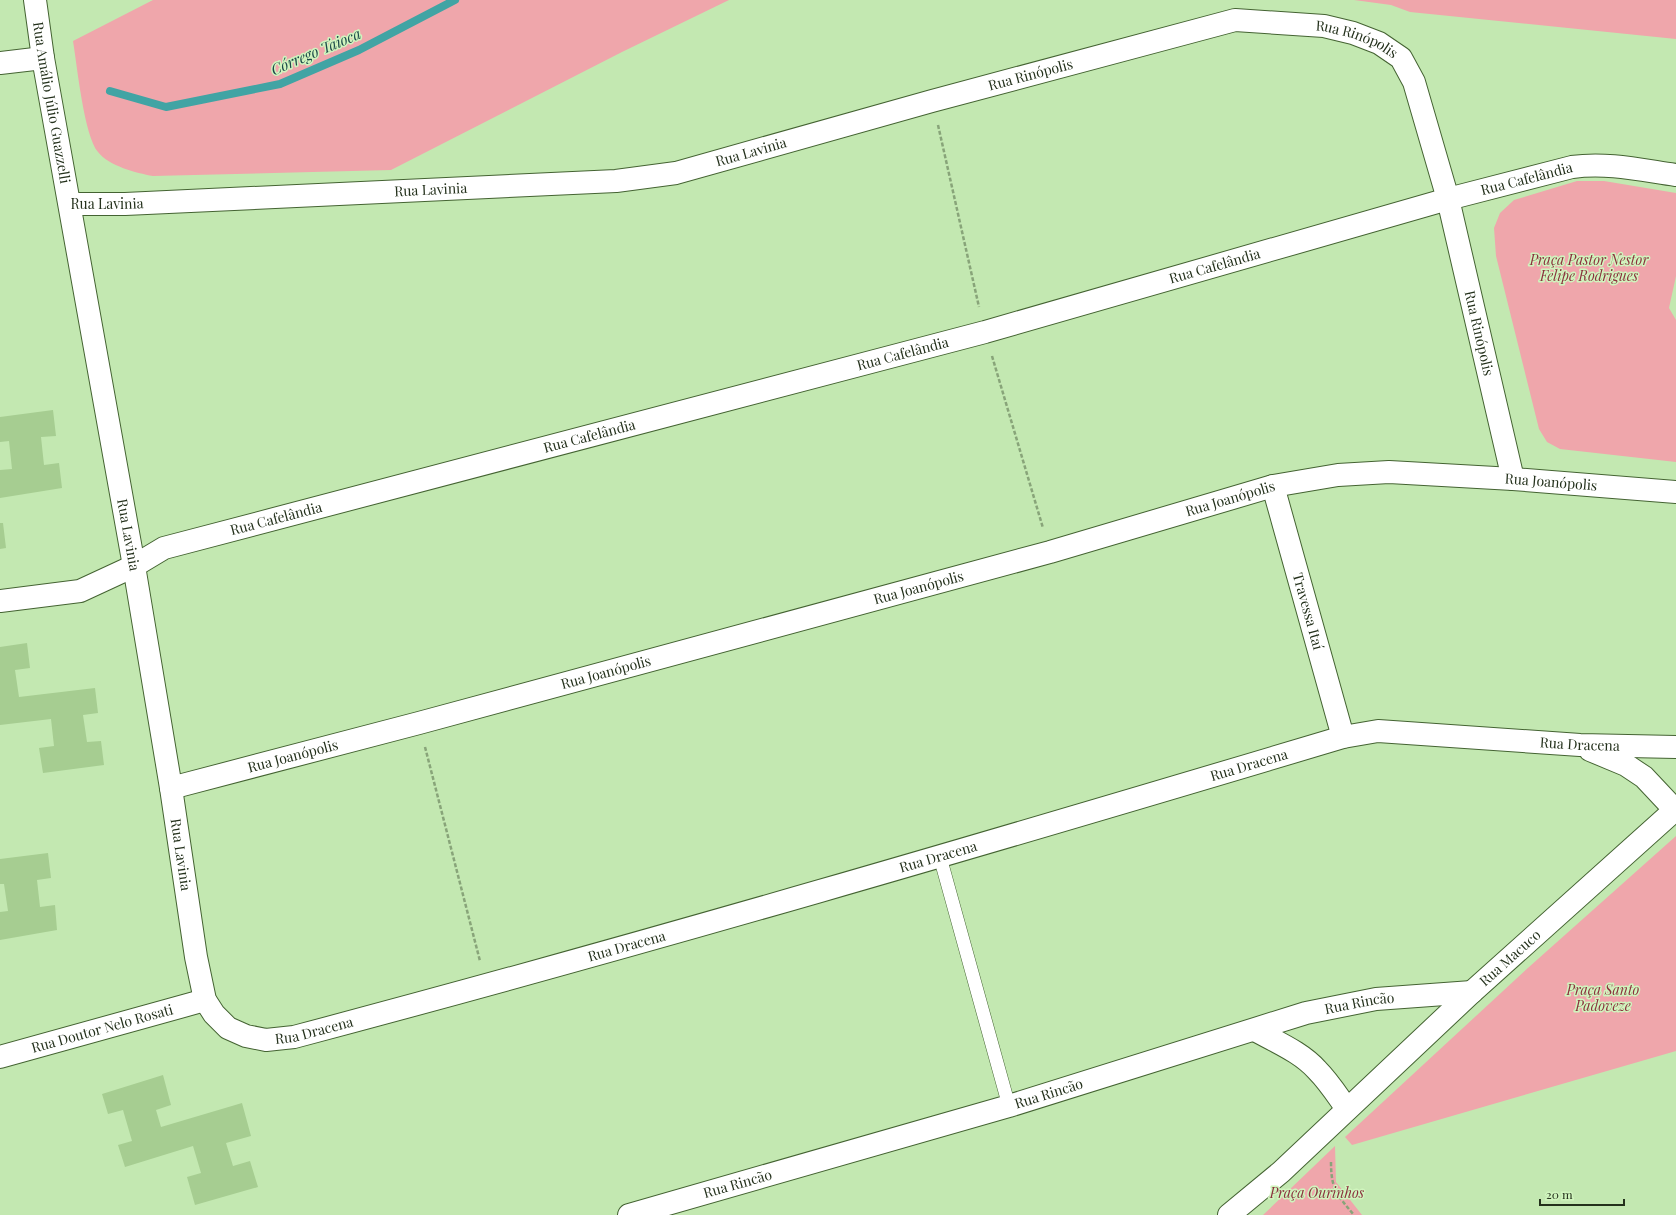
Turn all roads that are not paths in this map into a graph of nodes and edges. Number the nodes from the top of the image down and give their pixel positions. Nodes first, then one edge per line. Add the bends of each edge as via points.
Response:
1 (35, 0) edge
2 (43, 58) junction
3 (0, 63) edge
4 (932, 101) joint
5 (1676, 175) edge
6 (1448, 199) junction
7 (70, 204) junction
8 (1513, 479) junction
9 (1273, 486) junction
10 (1676, 492) edge
11 (134, 566) junction
12 (0, 601) edge
13 (1343, 737) junction
14 (1580, 745) junction
15 (1676, 747) edge
16 (171, 788) junction
17 (1676, 810) edge
18 (940, 857) junction
19 (1472, 992) junction
20 (209, 1007) junction
21 (1255, 1030) junction
22 (0, 1057) edge
23 (1009, 1106) junction
24 (1347, 1109) junction
25 (629, 1215) edge
26 (1229, 1215) edge

1 - 2 street, Rua Amálio Júlio Guazzelli
2 - 3 street
2 - 7 street, Rua Amálio Júlio Guazzelli
4 - 6 street, Rua Rinópolis via 1235,20 1324,26 1353,32 1379,43 1401,58 1414,82
4 - 7 street, Rua Lavinia via 676,173 648,178 125,204
5 - 6 street, Rua Cafelândia via 1589,164 1572,166
6 - 8 street, Rua Rinópolis
6 - 11 street, Rua Cafelândia via 985,332 164,548
7 - 11 street, Rua Lavinia
8 - 9 street, Rua Joanópolis via 1389,472 1338,475
8 - 10 street, Rua Joanópolis
9 - 13 street, Travessa Itaí
9 - 16 street, Rua Joanópolis via 1050,552
11 - 12 street, Rua Cafelândia via 80,591
11 - 16 street, Rua Lavinia
13 - 14 street, Rua Dracena via 1378,731
13 - 18 street, Rua Dracena
14 - 15 street, Rua Dracena
14 - 17 street, Rua Macuco via 1626,765 1644,777
16 - 20 street, Rua Lavinia via 196,957
17 - 19 street, Rua Macuco
18 - 20 street, Rua Dracena via 486,986 294,1037 266,1040 246,1036 228,1028
18 - 23 lane
19 - 21 street, Rua Rincão via 1376,999 1306,1013
19 - 24 street, Rua Macuco
20 - 22 street, Rua Doutor Nelo Rosati
21 - 23 street, Rua Rincão
21 - 24 street via 1301,1056 1332,1087
23 - 25 street, Rua Rincão
24 - 26 street, Rua Macuco via 1281,1172

